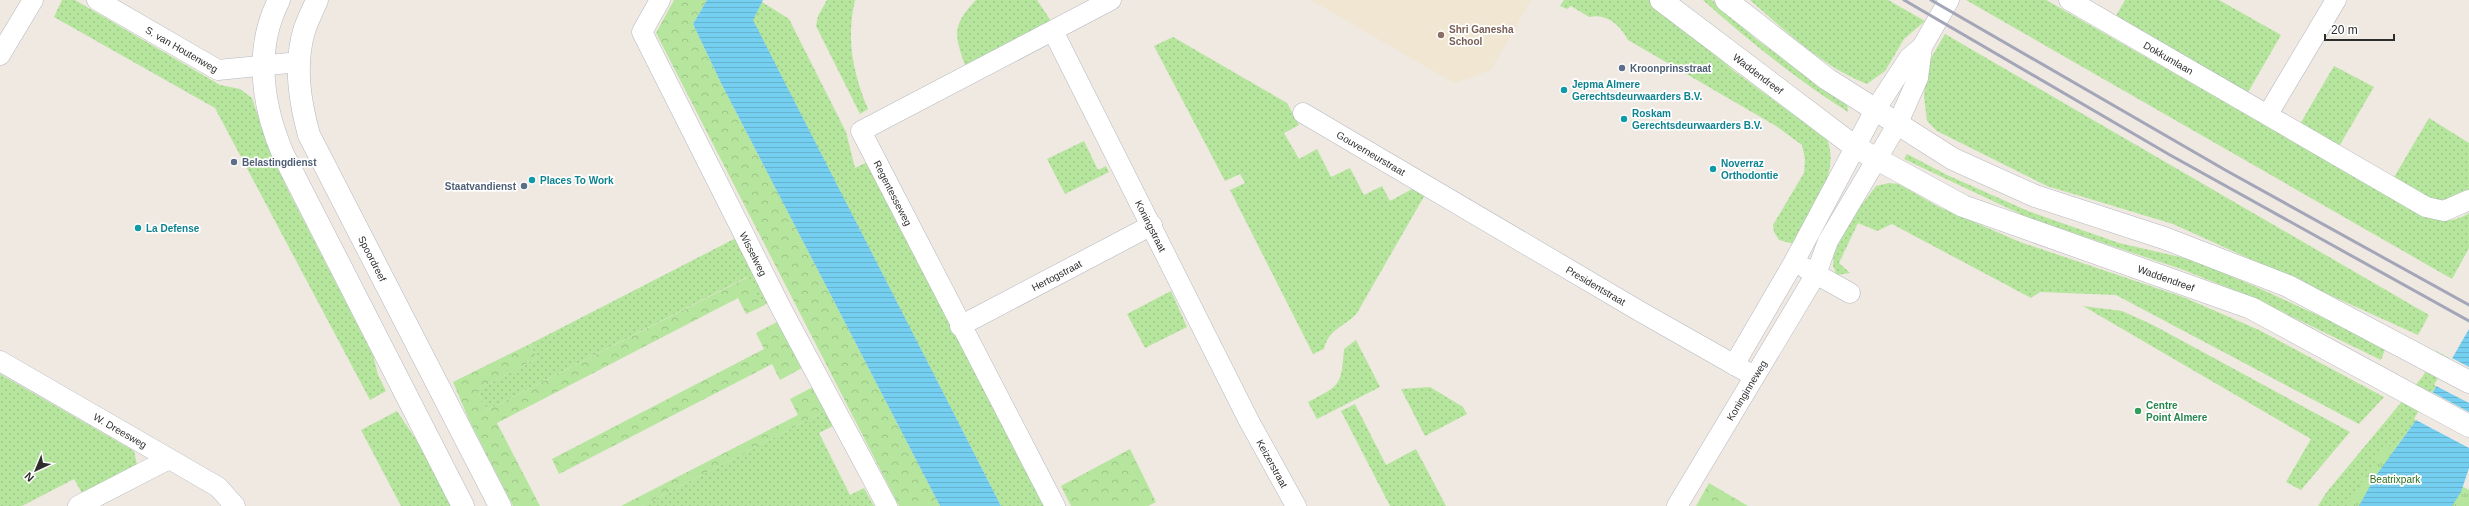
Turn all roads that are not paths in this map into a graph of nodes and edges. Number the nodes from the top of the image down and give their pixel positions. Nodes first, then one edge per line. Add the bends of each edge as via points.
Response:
1 (33, 0) edge
2 (97, 0) edge
3 (279, 0) edge
4 (317, 0) edge
5 (660, 0) edge
6 (1111, 0) edge
7 (1661, 0) edge
8 (1726, 0) edge
9 (1950, 0) edge
10 (2336, 0) edge
11 (2081, 3) edge
12 (1053, 31) junction
13 (1922, 47) junction
14 (0, 55) edge
15 (299, 62) junction
16 (264, 65) junction
17 (1875, 110) junction
18 (1303, 114) dead end
19 (2268, 114) junction
20 (1897, 125) junction
21 (1855, 147) junction
22 (1876, 159) junction
23 (1438, 194) joint
24 (2469, 200) edge
25 (1152, 225) junction
26 (1794, 262) junction
27 (1816, 274) junction
28 (1850, 293) dead end
29 (960, 326) junction
30 (0, 361) edge
31 (1734, 365) junction
32 (1754, 376) junction
33 (2469, 382) edge
34 (1249, 421) joint
35 (2469, 426) edge
36 (169, 459) junction
37 (78, 506) edge
38 (235, 506) edge
39 (463, 506) edge
40 (500, 506) edge
41 (887, 506) edge
42 (1055, 506) edge
43 (1296, 506) edge
44 (1677, 506) edge

1 - 14 street
2 - 16 street, S. van Houtenweg via 218,70
3 - 16 main road via 267,33
4 - 15 main road, Spoordreef via 304,32
5 - 41 street, Wisselweg via 642,32 781,308
6 - 12 street, Regentesseweg
7 - 21 main road, Waddendreef
8 - 17 main road via 1815,70
9 - 13 street
10 - 19 street
11 - 19 street, Dokkumlaan
12 - 25 street, Koningstraat
12 - 29 street, Regentesseweg via 861,131
13 - 17 street via 1909,58
13 - 20 street via 1918,78
15 - 16 street, S. van Houtenweg
15 - 40 main road, Spoordreef via 300,104 309,135
16 - 39 main road via 266,106 280,147
17 - 20 main road
17 - 21 street
18 - 23 street, Gouverneurstraat
19 - 24 street, Dokkumlaan via 2426,207 2444,211
20 - 22 street
20 - 33 main road via 1953,159 2035,196 2164,238 2288,286
21 - 22 main road, Waddendreef
21 - 26 street
22 - 27 street, Koninginneweg via 1828,241
22 - 35 main road, Waddendreef via 1963,206 2251,308 2361,370
23 - 31 street, Presidentstraat
25 - 29 street, Hertogstraat
25 - 34 street, Koningstraat
26 - 27 street
26 - 31 street
27 - 28 street
27 - 32 street, Koninginneweg
29 - 42 street, Regentesseweg
30 - 36 street, W. Dreesweg
31 - 32 street, Presidentstraat
32 - 44 street, Koninginneweg
34 - 43 street, Keizerstraat
36 - 37 street
36 - 38 street, W. Dreesweg via 218,487

